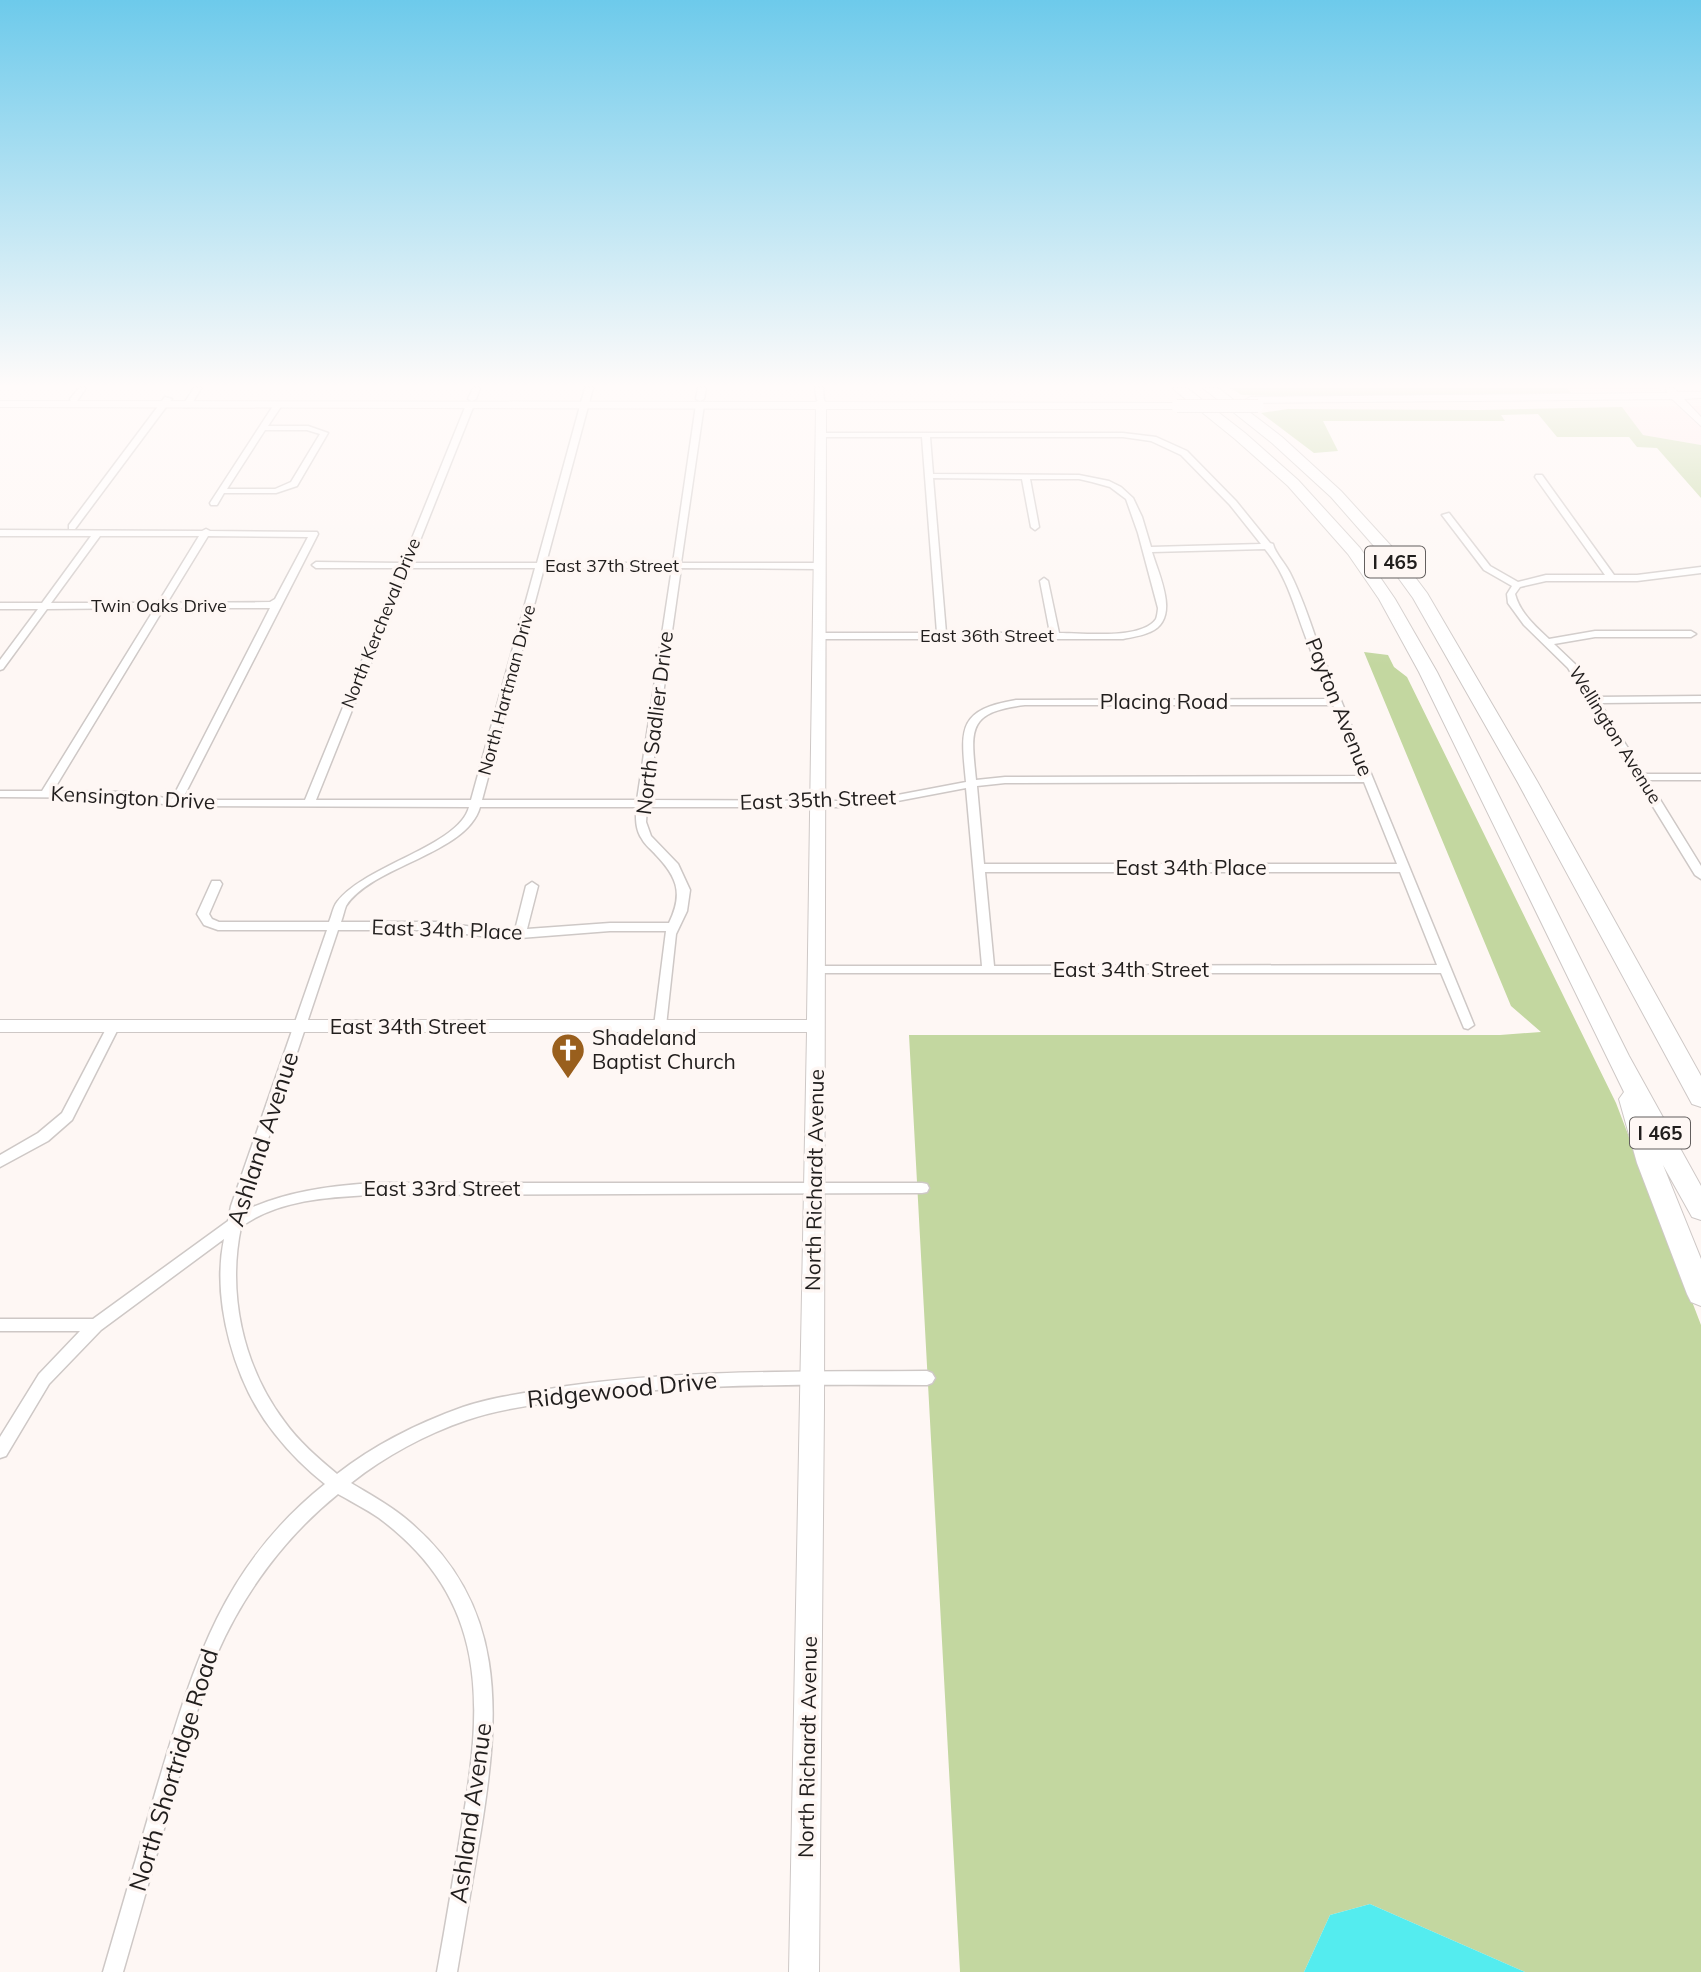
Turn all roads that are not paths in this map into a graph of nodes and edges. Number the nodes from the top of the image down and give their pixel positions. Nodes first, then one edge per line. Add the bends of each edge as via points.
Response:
1 (107, 480) edge
2 (229, 480) edge
3 (297, 480) edge
4 (440, 480) edge
5 (564, 480) edge
6 (688, 480) edge
7 (820, 480) edge
8 (930, 480) edge
9 (1026, 480) edge
10 (1092, 480) edge
11 (1211, 480) edge
12 (1290, 480) edge
13 (1321, 480) edge
14 (1541, 480) edge
15 (1106, 484) joint
16 (222, 491) junction
17 (214, 503) dead end
18 (1447, 515) dead end
19 (72, 527) dead end
20 (1034, 527) dead end
21 (98, 532) junction
22 (205, 532) junction
23 (0, 533) edge
24 (1270, 546) junction
25 (1146, 550) junction
26 (316, 565) dead end
27 (405, 565) junction
28 (541, 565) junction
29 (676, 566) junction
30 (819, 566) junction
31 (1701, 570) edge
32 (1611, 578) junction
33 (1044, 581) dead end
34 (1517, 585) junction
35 (277, 603) junction
36 (0, 606) edge
37 (44, 606) junction
38 (162, 606) junction
39 (1691, 634) dead end
40 (819, 636) junction
41 (943, 636) junction
42 (1055, 636) junction
43 (1547, 642) junction
44 (0, 667) edge
45 (1701, 699) edge
46 (1593, 700) junction
47 (1336, 702) junction
48 (1640, 777) junction
49 (1701, 777) edge
50 (1367, 779) junction
51 (970, 784) junction
52 (0, 793) edge
53 (46, 794) junction
54 (175, 803) junction
55 (266, 803) joint
56 (309, 803) junction
57 (476, 803) junction
58 (642, 803) junction
59 (818, 804) junction
60 (978, 868) junction
61 (1404, 868) junction
62 (1699, 868) edge
63 (216, 884) dead end
64 (532, 886) dead end
65 (333, 926) junction
66 (673, 927) junction
67 (520, 934) junction
68 (817, 970) junction
69 (988, 970) junction
70 (1445, 970) junction
71 (1468, 1025) dead end
72 (0, 1026) edge
73 (660, 1026) junction
74 (816, 1026) junction
75 (113, 1027) junction
76 (299, 1027) junction
77 (1617, 1056) junction
78 (1701, 1098) edge
79 (0, 1162) edge
80 (922, 1188) dead end
81 (815, 1189) junction
82 (1701, 1210) edge
83 (234, 1223) junction
84 (1701, 1294) edge
85 (0, 1325) edge
86 (96, 1325) junction
87 (927, 1378) dead end
88 (813, 1379) junction
89 (0, 1451) edge
90 (337, 1484) junction
91 (113, 1972) edge
92 (447, 1972) edge
93 (804, 1972) edge

1 - 19 street
2 - 16 street
3 - 16 street via 276,491
4 - 27 street, North Kercheval Drive
5 - 28 street, North Hartman Drive
6 - 29 street, North Sadlier Drive
7 - 30 main road, North Richardt Avenue
8 - 41 street
9 - 20 street
10 - 15 street
11 - 24 street, Payton Avenue
12 - 77 highway, I 465 via 1354,551 1429,672
13 - 78 highway, I 465 via 1387,551 1420,597
14 - 32 street
15 - 25 street via 1131,501
16 - 17 street
18 - 34 street via 1489,570
21 - 22 street
21 - 23 street
21 - 37 street
22 - 35 street via 314,534
22 - 38 street
24 - 25 street
24 - 47 street, Payton Avenue via 1297,596
25 - 42 street, East 36th Street via 1163,610 1154,627 1123,636
26 - 27 street
27 - 28 street, East 37th Street
27 - 56 street, North Kercheval Drive
28 - 29 street, East 37th Street
28 - 57 street, North Hartman Drive
29 - 30 street, East 37th Street
29 - 58 street, North Sadlier Drive
30 - 40 main road, North Richardt Avenue
31 - 32 street
32 - 34 street via 1546,578
33 - 42 street
34 - 43 street, Wellington Avenue via 1511,594 1513,603
35 - 38 street, Twin Oaks Drive
35 - 54 street
36 - 37 street, Twin Oaks Drive
37 - 38 street, Twin Oaks Drive
37 - 44 street
38 - 53 street
39 - 43 street via 1595,634
40 - 41 street, East 36th Street
40 - 59 main road, North Richardt Avenue
41 - 42 street, East 36th Street
43 - 46 street, Wellington Avenue via 1569,662
45 - 46 street
46 - 48 street, Wellington Avenue
47 - 50 street, Payton Avenue
47 - 51 street, Placing Road via 1025,702 992,709 968,731
48 - 49 street
48 - 62 street, Wellington Avenue
50 - 51 street, East 35th Street via 1024,779
50 - 61 street, Payton Avenue
51 - 59 street, East 35th Street via 887,800
51 - 60 street
52 - 53 street, Kensington Drive
53 - 54 street, Kensington Drive via 127,795
54 - 55 street, Kensington Drive
55 - 56 street, East 35th Street
56 - 57 street, East 35th Street
57 - 58 street, East 35th Street
57 - 65 street, North Hartman Drive via 471,818 459,830 350,895
58 - 59 street, East 35th Street
58 - 66 street, North Sadlier Drive via 646,837 674,867 684,887 683,904
59 - 68 main road, North Richardt Avenue
60 - 61 street, East 34th Place
60 - 69 street
61 - 70 street, Payton Avenue
63 - 65 street, East 34th Place via 203,917 211,924
64 - 67 street
65 - 67 street, East 34th Place via 437,926
65 - 76 street, Ashland Avenue
66 - 67 street, East 34th Place via 610,926
66 - 73 street, North Sadlier Drive
68 - 69 street, East 34th Street
68 - 74 main road, North Richardt Avenue
69 - 70 street, East 34th Street
70 - 71 street, Payton Avenue
72 - 75 main road, East 34th Street
73 - 74 main road, East 34th Street
73 - 76 main road, East 34th Street
74 - 81 main road, North Richardt Avenue
75 - 76 main road, East 34th Street
75 - 79 street via 67,1116 43,1137
76 - 83 street, Ashland Avenue
77 - 82 highway, I 465
77 - 84 highway via 1650,1163
80 - 81 street, East 33rd Street
81 - 83 street, East 33rd Street via 346,1190 268,1206
81 - 88 main road, North Richardt Avenue
83 - 86 street, East 33rd Street
83 - 90 street, Ashland Avenue via 228,1292 242,1360 273,1420 310,1462
85 - 86 street
86 - 89 street, East 33rd Street via 44,1379
87 - 88 street, Ridgewood Drive
88 - 90 street, Ridgewood Drive via 659,1382 499,1405 407,1438
88 - 93 main road, North Richardt Avenue
90 - 91 street, North Shortridge Road via 298,1518 265,1557 219,1630 193,1694
90 - 92 street, Ashland Avenue via 400,1523 437,1561 462,1602 480,1659 485,1740

